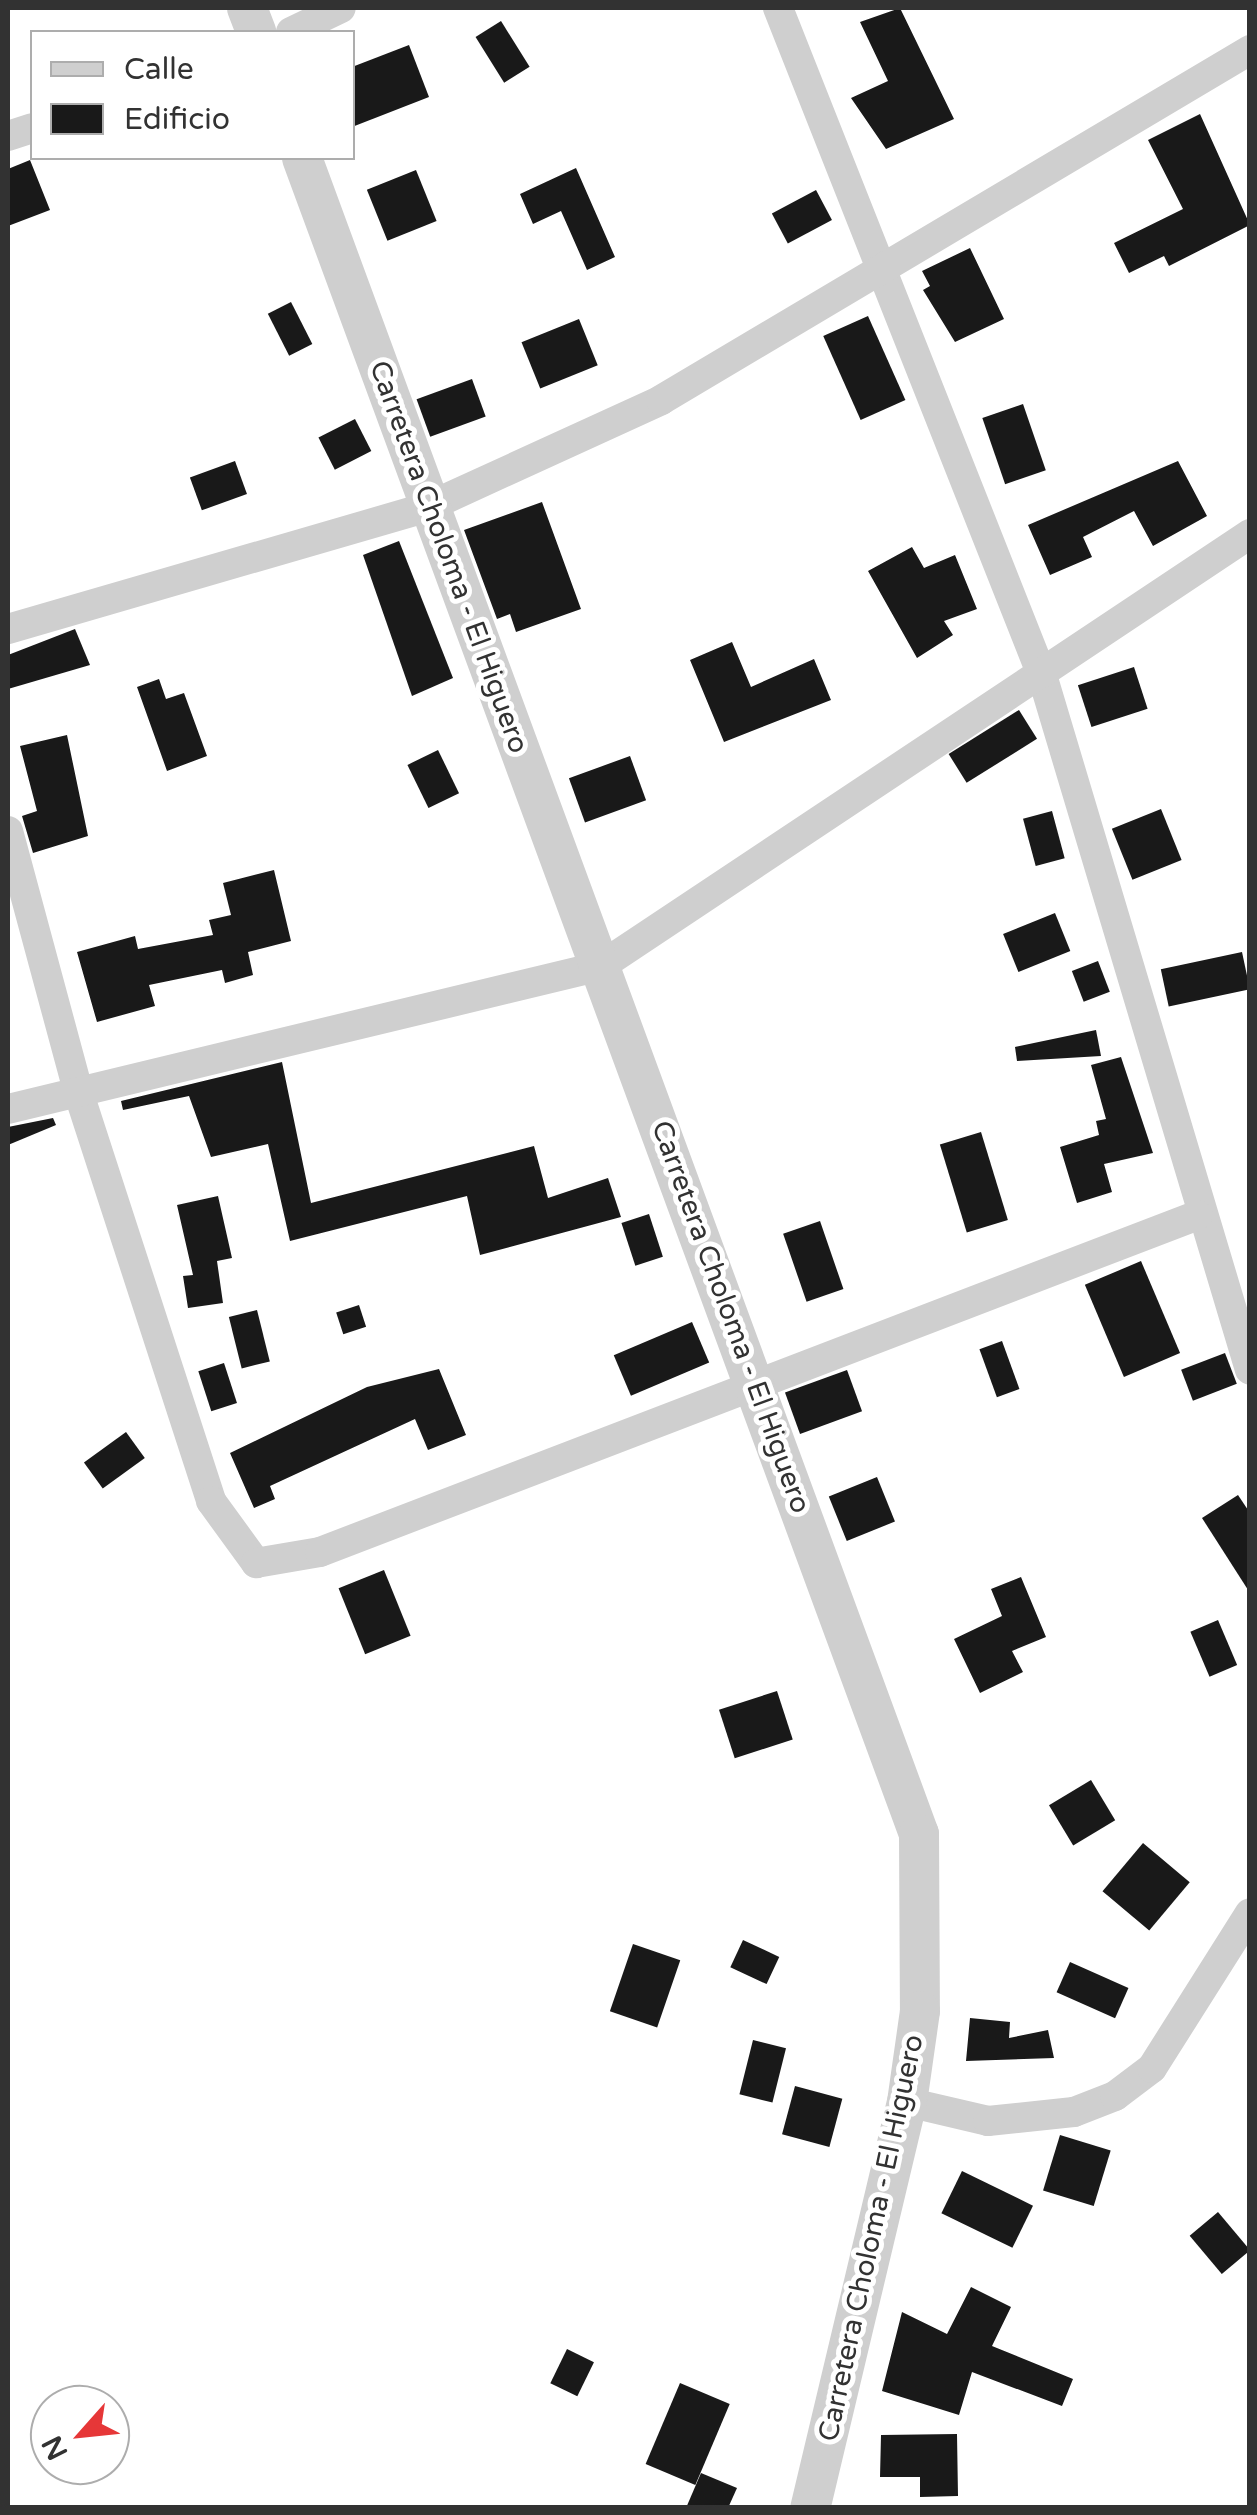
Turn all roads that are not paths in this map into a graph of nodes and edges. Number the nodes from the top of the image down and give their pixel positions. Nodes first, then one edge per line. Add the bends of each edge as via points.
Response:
1 (342, 8) edge
2 (778, 8) edge
3 (295, 30) edge
4 (1250, 50) edge
5 (303, 160) edge
6 (884, 264) junction
7 (430, 506) junction
8 (1250, 534) edge
9 (8, 629) edge
10 (1042, 674) junction
11 (8, 832) edge
12 (601, 966) junction
13 (79, 1094) junction
14 (8, 1110) edge
15 (1198, 1215) junction
16 (1250, 1370) edge
17 (757, 1384) junction
18 (1250, 1914) edge
19 (907, 2102) junction
20 (810, 2508) edge

1 - 3 street
2 - 6 street
4 - 6 street
5 - 7 street, Carretera Choloma - El Higuero
6 - 7 street via 662,400
6 - 10 street
7 - 9 street
7 - 12 street, Carretera Choloma - El Higuero
8 - 10 street
10 - 12 street
10 - 15 street
11 - 13 street
12 - 13 street
12 - 17 street, Carretera Choloma - El Higuero
13 - 14 street
13 - 17 street via 211,1501 256,1563 320,1552
15 - 16 street
15 - 17 street
17 - 19 street, Carretera Choloma - El Higuero via 919,1834 920,2011
18 - 19 street via 1152,2068 1115,2096 1074,2112 988,2121
19 - 20 street, Carretera Choloma - El Higuero

